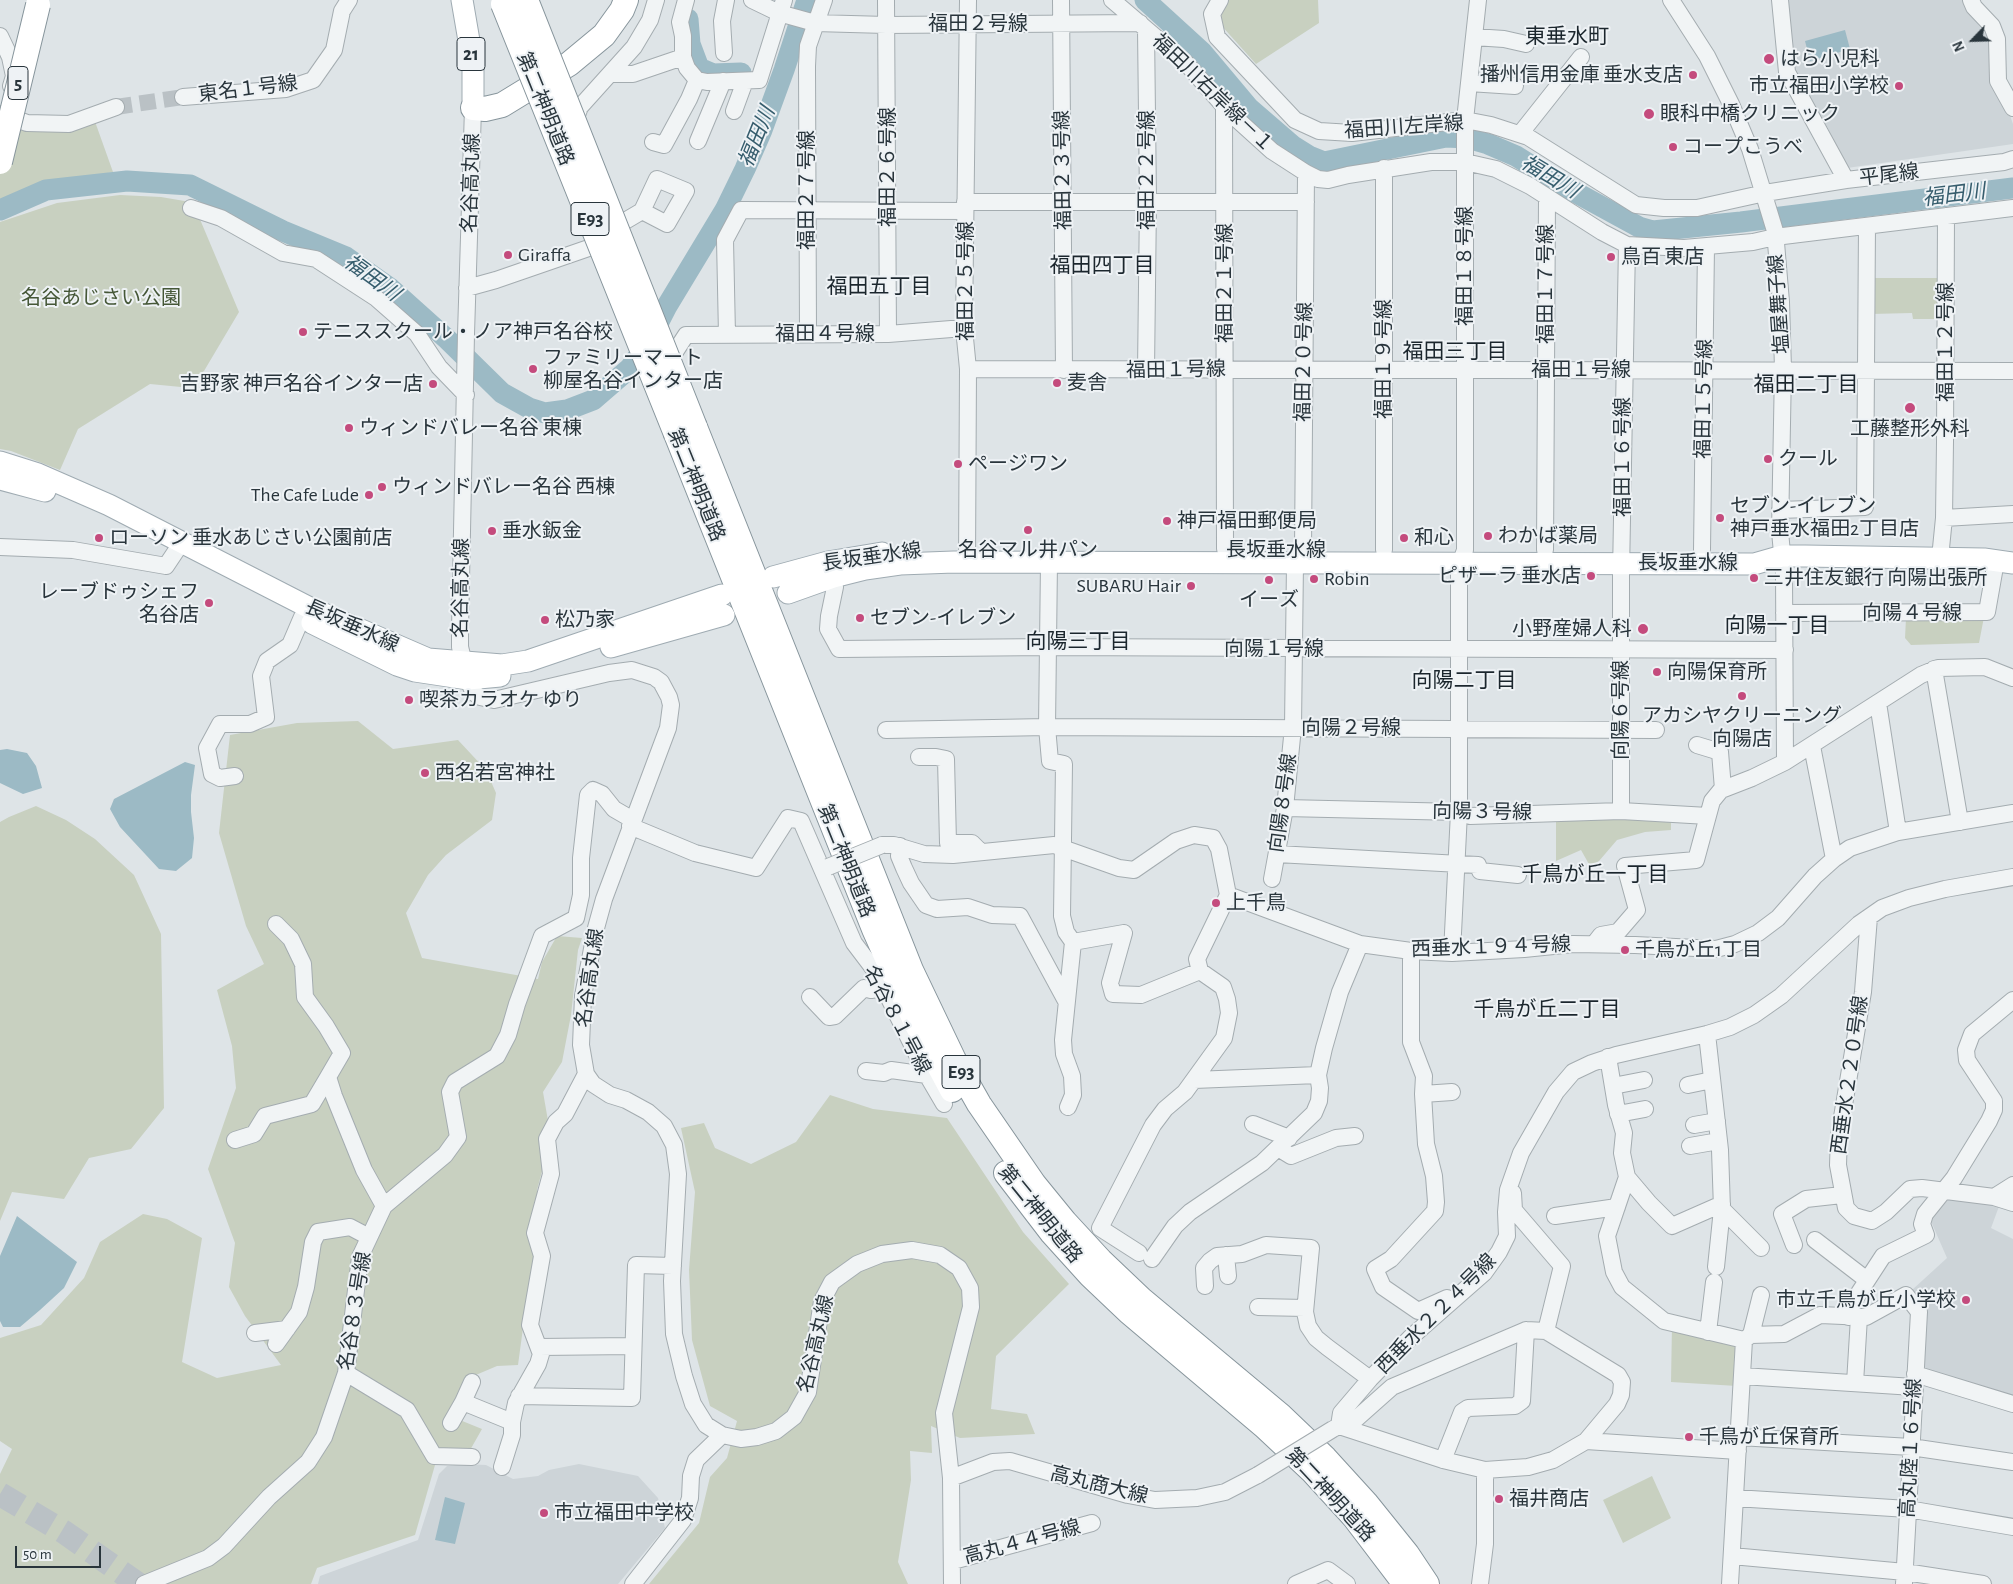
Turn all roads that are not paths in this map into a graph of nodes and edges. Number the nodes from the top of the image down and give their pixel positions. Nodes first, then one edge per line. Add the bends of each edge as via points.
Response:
1 (348, 0) edge
2 (462, 0) edge
3 (614, 0) edge
4 (626, 0) edge
5 (656, 0) edge
6 (686, 0) edge
7 (726, 0) edge
8 (752, 0) edge
9 (824, 0) edge
10 (886, 0) edge
11 (968, 0) edge
12 (1061, 0) edge
13 (1112, 0) edge
14 (1220, 0) edge
15 (1478, 0) edge
16 (1671, 0) edge
17 (1780, 0) edge
18 (1971, 0) edge
19 (511, 1) edge
20 (39, 2) edge
21 (782, 6) edge
22 (815, 23) junction
23 (1061, 24) junction
24 (886, 25) junction
25 (968, 25) junction
26 (1143, 26) junction
27 (0, 36) edge
28 (1474, 37) junction
29 (1526, 44) dead end
30 (724, 53) dead end
31 (683, 57) junction
32 (1581, 57) dead end
33 (610, 74) junction
34 (696, 80) junction
35 (723, 81) junction
36 (745, 81) junction
37 (1469, 83) junction
38 (1515, 86) dead end
39 (183, 97) tunnel mouth
40 (0, 104) edge
41 (1224, 106) junction
42 (116, 107) tunnel mouth
43 (473, 108) junction
44 (2013, 108) edge
45 (734, 111) dead end
46 (0, 113) edge
47 (575, 120) junction
48 (1465, 120) junction
49 (1520, 134) junction
50 (698, 141) dead end
51 (664, 146) dead end
52 (2013, 159) edge
53 (0, 162) edge
54 (1465, 162) junction
55 (1384, 168) junction
56 (1306, 173) junction
57 (1846, 180) junction
58 (1547, 197) junction
59 (1766, 198) junction
60 (1063, 201) junction
61 (1148, 201) junction
62 (1225, 202) junction
63 (1306, 202) junction
64 (965, 206) junction
65 (191, 208) dead end
66 (2013, 208) edge
67 (806, 209) junction
68 (888, 210) junction
69 (642, 211) dead end
70 (1946, 216) junction
71 (620, 224) junction
72 (1867, 226) junction
73 (1775, 234) junction
74 (1627, 245) junction
75 (586, 248) junction
76 (1706, 248) junction
77 (467, 288) junction
78 (964, 328) junction
79 (808, 334) junction
80 (888, 334) junction
81 (728, 335) junction
82 (672, 355) dead end
83 (968, 369) junction
84 (1225, 369) junction
85 (1783, 369) junction
86 (1064, 370) junction
87 (1146, 370) junction
88 (1305, 370) junction
89 (1384, 370) junction
90 (1466, 370) junction
91 (1546, 370) junction
92 (1624, 370) junction
93 (1704, 370) junction
94 (1867, 370) junction
95 (1945, 371) junction
96 (2013, 371) edge
97 (466, 395) junction
98 (685, 431) junction
99 (0, 462) edge
100 (0, 479) edge
101 (1780, 510) junction
102 (2013, 514) edge
103 (1944, 518) junction
104 (0, 547) edge
105 (179, 547) junction
106 (1225, 549) junction
107 (1384, 550) junction
108 (1545, 550) junction
109 (1702, 550) junction
110 (967, 555) junction
111 (1299, 556) junction
112 (1782, 556) junction
113 (1463, 557) junction
114 (1623, 557) junction
115 (1940, 558) junction
116 (1048, 562) junction
117 (2004, 562) edge
118 (833, 577) junction
119 (773, 578) dead end
120 (788, 593) dead end
121 (723, 605) dead end
122 (1784, 613) junction
123 (302, 617) junction
124 (1048, 647) junction
125 (1295, 649) junction
126 (1459, 649) junction
127 (1622, 649) junction
128 (1785, 650) junction
129 (1934, 669) junction
130 (465, 671) junction
131 (2013, 678) edge
132 (1878, 703) junction
133 (1047, 727) junction
134 (1293, 728) junction
135 (1458, 728) junction
136 (886, 730) dead end
137 (1622, 730) junction
138 (1656, 730) dead end
139 (1698, 745) dead end
140 (1812, 746) junction
141 (919, 757) dead end
142 (1785, 762) junction
143 (235, 776) dead end
144 (1723, 789) junction
145 (1285, 808) junction
146 (1621, 811) junction
147 (1459, 812) junction
148 (2013, 814) edge
149 (1708, 816) junction
150 (1960, 822) junction
151 (632, 823) junction
152 (1898, 832) junction
153 (900, 846) junction
154 (1063, 848) junction
155 (982, 853) junction
156 (1277, 854) junction
157 (1834, 859) junction
158 (1456, 865) junction
159 (825, 869) junction
160 (1518, 875) dead end
161 (2013, 877) edge
162 (1272, 879) dead end
163 (1228, 895) junction
164 (1868, 918) junction
165 (276, 924) dead end
166 (1073, 942) junction
167 (1360, 944) junction
168 (1594, 944) junction
169 (1411, 951) junction
170 (1452, 952) junction
171 (1200, 971) junction
172 (884, 988) junction
173 (810, 997) dead end
174 (2013, 1000) edge
175 (1066, 1001) junction
176 (1707, 1034) junction
177 (1608, 1057) junction
178 (866, 1071) dead end
179 (586, 1074) junction
180 (927, 1075) junction
181 (1318, 1075) junction
182 (328, 1078) junction
183 (1194, 1080) junction
184 (1644, 1080) dead end
185 (1712, 1080) junction
186 (1688, 1085) dead end
187 (1613, 1086) junction
188 (1452, 1092) dead end
189 (1423, 1094) junction
190 (944, 1104) dead end
191 (1068, 1107) dead end
192 (1645, 1109) dead end
193 (1618, 1114) junction
194 (1717, 1121) junction
195 (1252, 1124) dead end
196 (1694, 1125) dead end
197 (1355, 1136) dead end
198 (235, 1140) dead end
199 (1719, 1141) junction
200 (1283, 1143) junction
201 (1690, 1146) dead end
202 (1513, 1173) junction
203 (1627, 1177) junction
204 (2013, 1185) edge
205 (1944, 1192) junction
206 (1842, 1195) junction
207 (1994, 1196) junction
208 (2013, 1204) edge
209 (384, 1206) junction
210 (1722, 1206) junction
211 (1617, 1207) junction
212 (1555, 1216) dead end
213 (369, 1237) junction
214 (1815, 1240) dead end
215 (1794, 1246) dead end
216 (1761, 1248) dead end
217 (1226, 1255) junction
218 (673, 1266) junction
219 (1228, 1276) dead end
220 (1867, 1280) junction
221 (1205, 1286) dead end
222 (1462, 1292) junction
223 (1761, 1295) dead end
224 (1258, 1307) dead end
225 (1305, 1308) junction
226 (1853, 1317) junction
227 (287, 1328) junction
228 (1526, 1330) junction
229 (1546, 1331) junction
230 (1708, 1332) junction
231 (255, 1333) dead end
232 (1747, 1337) junction
233 (276, 1344) dead end
234 (633, 1346) junction
235 (539, 1347) junction
236 (346, 1373) junction
237 (1742, 1376) junction
238 (1370, 1379) junction
239 (1914, 1381) junction
240 (472, 1382) dead end
241 (1855, 1383) junction
242 (519, 1396) junction
243 (462, 1402) junction
244 (2013, 1404) edge
245 (512, 1422) junction
246 (451, 1423) dead end
247 (1336, 1427) junction
248 (722, 1435) junction
249 (1586, 1441) junction
250 (1738, 1444) junction
251 (1911, 1447) junction
252 (472, 1457) dead end
253 (1443, 1460) junction
254 (2013, 1462) edge
255 (502, 1467) dead end
256 (1485, 1470) junction
257 (951, 1478) junction
258 (1735, 1498) junction
259 (1908, 1509) junction
260 (1092, 1523) dead end
261 (2013, 1527) edge
262 (1732, 1556) junction
263 (953, 1561) junction
264 (1904, 1578) edge
265 (144, 1584) edge
266 (633, 1584) edge
267 (952, 1584) edge
268 (1296, 1584) edge
269 (1347, 1584) edge
270 (1406, 1584) edge
271 (1427, 1584) edge
272 (1480, 1584) edge
273 (1730, 1584) edge
274 (1983, 1584) edge

1 - 39 street, 東名１号線 via 342,11 334,50 313,80 286,88
2 - 43 main road, 21 via 472,64
3 - 43 highway via 596,28 576,47
4 - 43 highway via 604,35 569,64 502,105
5 - 33 street via 650,20 634,47
6 - 31 street via 680,22
7 - 30 street via 722,21
8 - 21 street, 福田２号線
9 - 22 street
10 - 24 street, 福田２６号線
11 - 25 street, 福田２５号線
12 - 23 street, 福田２３号線
13 - 26 street, 福田川右岸線－１
14 - 48 street, 福田川左岸線 via 1212,14 1217,37 1295,120 1320,131 1352,133
15 - 28 street, 福田１８号線
16 - 59 street via 1731,104
17 - 57 street via 1787,72
18 - 44 street via 1992,26 1997,38 1998,82
19 - 98 highway, 第二神明道路 / E93, bridge
20 - 53 highway, 5, bridge
21 - 22 street, 福田２号線
21 - 36 street via 760,80
22 - 24 street, 福田２号線
22 - 67 street, 福田２７号線 via 808,46
23 - 25 street, 福田２号線
23 - 26 street, 福田２号線
23 - 60 street, 福田２３号線
24 - 25 street, 福田２号線
24 - 68 street, 福田２６号線
25 - 64 street, 福田２５号線
26 - 41 street, 福田川右岸線－１ via 1186,63
26 - 61 street, 福田２２号線
27 - 40 street via 10,56 14,76 9,93
28 - 29 street
28 - 37 street, 福田１８号線
31 - 33 street via 633,74
31 - 34 street
32 - 49 street
33 - 47 street via 580,107
34 - 35 street
34 - 51 street
35 - 36 street
35 - 50 street
36 - 45 street
37 - 38 street
37 - 48 street, 福田１８号線
41 - 56 street, 福田川右岸線－１ via 1272,151
41 - 62 street, 福田２１号線
42 - 46 street via 69,124 27,123
43 - 77 street, 名谷高丸線
47 - 71 street
47 - 75 street via 563,146 590,217
48 - 49 street, 福田川左岸線
48 - 54 street, 福田１８号線
49 - 59 street, 福田川左岸線 via 1636,205 1697,208
52 - 57 street, 平尾線
54 - 55 street, 福田川右岸線－１ via 1431,162
54 - 58 street, 福田川右岸線－１ via 1496,169
54 - 90 street, 福田１８号線
55 - 56 street, 福田川右岸線－１ via 1328,180
55 - 89 street, 福田１９号線
56 - 63 street, 福田２０号線
57 - 59 street, 平尾線
58 - 74 street, 福田川右岸線－１
58 - 91 street, 福田１７号線
59 - 73 street, 塩屋舞子線
60 - 61 street
60 - 64 street
60 - 86 street, 福田２３号線
61 - 62 street
61 - 87 street, 福田２２号線
62 - 63 street
62 - 84 street, 福田２１号線
63 - 88 street, 福田２０号線
64 - 68 street
64 - 78 street, 福田２５号線
65 - 97 street via 221,218 283,253 316,259 376,298 417,334 439,367
66 - 70 street, 福田川右岸線－１
67 - 68 street
67 - 79 street, 福田２７号線
67 - 81 street via 742,210 725,240
68 - 80 street, 福田２６号線
69 - 71 street
70 - 72 street, 福田川右岸線－１
70 - 95 street, 福田１２号線
71 - 75 street via 625,235
72 - 73 street, 福田川右岸線－１
72 - 94 street
73 - 76 street, 福田川右岸線－１ via 1753,242
73 - 85 street, 塩屋舞子線
74 - 76 street, 福田川右岸線－１
74 - 92 street, 福田１６号線
75 - 77 street
76 - 93 street, 福田１５号線
77 - 97 street, 名谷高丸線
78 - 80 street, 福田４号線
78 - 83 street, 福田２５号線
79 - 80 street, 福田４号線
79 - 81 street, 福田４号線
81 - 82 street, 福田４号線 via 686,335
83 - 86 street, 福田１号線
83 - 110 street, 福田２５号線
84 - 87 street, 福田１号線
84 - 88 street, 福田１号線
84 - 106 street, 福田２１号線
85 - 93 street, 福田１号線
85 - 94 street, 福田１号線
85 - 101 street, 塩屋舞子線
86 - 87 street, 福田１号線
88 - 89 street, 福田１号線
88 - 111 street, 福田２０号線
89 - 90 street, 福田１号線
89 - 107 street, 福田１９号線
90 - 91 street, 福田１号線
90 - 113 street, 福田１８号線
91 - 92 street, 福田１号線
91 - 108 street, 福田１７号線
92 - 93 street, 福田１号線
92 - 114 street, 福田１６号線
93 - 109 street, 福田１５号線
94 - 95 street, 福田１号線
94 - 101 street via 1865,507
95 - 96 street, 福田１号線
95 - 103 street, 福田１２号線
97 - 130 street, 名谷高丸線 via 460,630
98 - 270 highway, 第二神明道路 / E93 via 894,978 967,1115 1021,1194 1090,1275 1312,1471 1354,1517
98 - 271 highway, 第二神明道路 / E93 via 911,970 979,1104 1034,1184 1089,1248 1141,1298 1280,1415 1325,1458 1366,1503
99 - 105 main road, 長坂垂水線 via 82,492
100 - 105 main road, 長坂垂水線 via 70,500
101 - 112 street, 塩屋舞子線
102 - 103 street
103 - 115 street, 福田１２号線
104 - 105 street via 73,550 166,566
105 - 123 main road, 長坂垂水線
105 - 130 main road, 長坂垂水線 via 406,650
106 - 110 main road, 長坂垂水線
106 - 111 main road, 長坂垂水線
107 - 111 main road, 長坂垂水線
107 - 113 main road, 長坂垂水線
108 - 113 main road, 長坂垂水線
108 - 114 main road, 長坂垂水線
109 - 112 main road, 長坂垂水線 via 1754,550
109 - 114 main road, 長坂垂水線
110 - 116 main road, 長坂垂水線
110 - 118 main road, 長坂垂水線 via 865,569
110 - 119 main road, 長坂垂水線 via 899,550 828,562
111 - 113 main road, 長坂垂水線
111 - 116 main road, 長坂垂水線
111 - 125 street, 向陽８号線
112 - 114 main road, 長坂垂水線 via 1754,564
112 - 115 main road, 長坂垂水線
112 - 122 street, 塩屋舞子線
113 - 114 main road, 長坂垂水線
113 - 126 street, 福田１８号線
114 - 127 street, 向陽６号線
115 - 117 main road, 長坂垂水線
116 - 124 street
117 - 122 street, 向陽４号線 via 1987,612
118 - 120 main road, 長坂垂水線
118 - 124 street, 向陽１号線 via 835,587 828,628 839,649
121 - 130 main road, 長坂垂水線 via 551,667 503,676
122 - 128 street, 塩屋舞子線
123 - 130 main road, 長坂垂水線 via 406,668 428,674
123 - 143 street via 290,645 267,661 261,676 266,718 250,724 220,724 207,748 212,774 220,778
124 - 125 street, 向陽１号線
124 - 133 street
125 - 126 street, 向陽１号線
125 - 134 street, 向陽８号線
126 - 127 street, 向陽１号線
126 - 135 street, 福田１８号線
127 - 128 street, 向陽１号線
127 - 137 street, 向陽６号線
128 - 142 street, 塩屋舞子線
129 - 131 street via 1985,667
129 - 132 street
129 - 150 street
130 - 151 street, 名谷高丸線 via 473,692 494,700 620,671 632,670 654,677 666,689 671,717
132 - 140 street
132 - 152 street
133 - 134 street, 向陽２号線
133 - 136 street, 向陽２号線
133 - 154 street via 1050,761 1064,764
134 - 135 street, 向陽２号線
134 - 145 street, 向陽８号線
135 - 137 street, 向陽２号線
135 - 147 street, 福田１８号線
137 - 138 street, 向陽２号線
137 - 146 street, 向陽６号線
139 - 144 street via 1720,752
140 - 142 street
140 - 157 street
141 - 155 street via 946,759 948,843 972,843
142 - 144 street
144 - 149 street via 1712,801
145 - 147 street, 向陽３号線
145 - 156 street, 向陽８号線
146 - 147 street, 向陽３号線 via 1470,816
146 - 149 street, 向陽３号線
147 - 158 street, 福田１８号線
148 - 150 street, 西垂水１９４号線
149 - 168 street via 1696,860 1625,866 1637,910 1618,932 1601,935
150 - 152 street, 西垂水１９４号線
151 - 159 street, 名谷８１号線 via 695,853 756,868 788,818 802,821
151 - 179 street, 名谷高丸線 via 604,899 583,996 581,1044
151 - 209 street, 名谷８１号線 via 602,794 593,790 588,795 581,858 581,895 576,918 542,936 508,1035 497,1056 454,1082 450,1092 458,1137 445,1156
152 - 157 street, 西垂水１９４号線 via 1850,848
153 - 155 street via 924,854
153 - 159 street, bridge via 882,845
153 - 175 street via 899,856 911,884 926,905 937,909 968,907 992,915 1020,916
154 - 155 street via 1054,845
154 - 163 street via 1119,868 1134,870 1176,841 1194,835 1213,838 1219,849
154 - 166 street via 1062,916 1066,932
156 - 158 street
156 - 162 street, 向陽８号線
157 - 168 street, 西垂水１９４号線 via 1778,918 1735,944 1716,949
158 - 160 street via 1478,865 1480,871
158 - 170 street, 福田１８号線
159 - 172 street, 名谷８１号線 via 854,943
161 - 164 street, 西垂水２２４号線 via 1909,898 1882,908
163 - 167 street, 西垂水１９４号線
163 - 171 street via 1197,959
164 - 176 street, 西垂水２２４号線 via 1781,996 1754,1015
164 - 206 street, 西垂水２２０号線 via 1862,992 1838,1135
165 - 182 street via 291,939 303,964 305,997 342,1053
166 - 171 street via 1124,932 1110,983 1113,994 1141,995
166 - 175 street
167 - 169 street, 西垂水１９４号線
167 - 181 street via 1340,992
168 - 170 street, 西垂水１９４号線
169 - 170 street, 西垂水１９４号線
169 - 189 street via 1411,1042 1424,1076
171 - 183 street via 1223,987 1229,1013 1224,1038
172 - 173 street via 864,988 835,1016 829,1017
172 - 180 street, 名谷８１号線
174 - 205 street via 1972,1034 1966,1050 1967,1060 1994,1100 1994,1110
175 - 191 street via 1064,1054 1072,1076 1073,1095
176 - 177 street, 西垂水２２４号線
176 - 185 street
177 - 187 street
177 - 202 street, 西垂水２２４号線 via 1573,1072 1556,1092
178 - 180 street via 884,1073 891,1070
179 - 218 street via 593,1084 610,1095 648,1112 664,1126 674,1145 678,1174
179 - 235 street via 565,1114 556,1122 547,1139 551,1174 536,1233 542,1256 530,1326
180 - 190 street, 名谷８１号線
181 - 183 street
181 - 200 street via 1319,1094 1314,1113
182 - 198 street via 312,1104 266,1116 254,1134
182 - 209 street via 364,1170
183 - 200 street via 1153,1126 1100,1228 1145,1256 1190,1212 1262,1163
184 - 187 street
185 - 186 street
185 - 194 street
187 - 193 street
188 - 189 street
189 - 222 street via 1426,1144 1434,1176 1435,1211 1391,1259 1375,1269 1383,1287 1418,1311
192 - 193 street
193 - 203 street via 1624,1132 1622,1153
194 - 196 street
194 - 199 street
195 - 200 street
197 - 200 street via 1335,1133 1291,1156
199 - 201 street
199 - 210 street
202 - 222 street, 西垂水２２４号線 via 1508,1190 1507,1236 1484,1273
202 - 229 street via 1514,1210 1562,1266
203 - 210 street via 1672,1226
203 - 211 street
204 - 207 street
205 - 206 street, 西垂水２２０号線 via 1910,1189 1872,1221 1854,1216 1846,1208
205 - 207 street
205 - 220 street via 1925,1214 1922,1224 1926,1235 1883,1256
206 - 215 street via 1806,1199 1782,1214
207 - 208 street
209 - 213 street, 名谷８３号線
210 - 216 street
210 - 230 street
211 - 212 street
211 - 230 street via 1607,1236 1614,1272 1622,1288 1664,1321
213 - 227 street via 350,1227 318,1232 313,1242 299,1312
213 - 236 street, 名谷８３号線 via 360,1257
214 - 220 street
217 - 219 street
217 - 221 street via 1217,1256 1204,1268
217 - 225 street via 1242,1254 1266,1245 1311,1248
218 - 234 street via 636,1265
218 - 248 street via 674,1334 684,1376 693,1404 706,1424
220 - 226 street via 1853,1302
222 - 238 street, 西垂水２２４号線
223 - 232 street
224 - 225 street
225 - 238 street via 1308,1326 1316,1338
226 - 232 street via 1820,1315 1784,1334
226 - 239 street, 高丸陸１６号線 via 1866,1317 1906,1294 1919,1312
226 - 241 street
227 - 231 street
227 - 233 street
228 - 229 street
228 - 247 street, 高丸商大線 via 1392,1387 1356,1419
228 - 253 street via 1522,1401 1515,1406 1468,1408 1462,1412
229 - 249 street via 1618,1375 1622,1382 1617,1404
230 - 232 street
232 - 237 street
234 - 235 street
234 - 242 street via 632,1398
235 - 242 street via 538,1364
236 - 252 street via 406,1410 434,1456
236 - 265 street, 名谷８３号線 via 324,1437 308,1462 208,1558
237 - 241 street
237 - 250 street
238 - 247 street, 西垂水２２４号線 via 1341,1413
239 - 241 street
239 - 244 street
239 - 251 street, 高丸陸１６号線
240 - 243 street
242 - 245 street
243 - 245 street
243 - 246 street
245 - 255 street via 512,1434
247 - 253 street
247 - 257 street, 高丸商大線, bridge via 1225,1492 1197,1498 1155,1500 1128,1495 1010,1461 993,1462
248 - 257 street, 名谷高丸線 via 757,1438 776,1431 794,1417 808,1392 822,1301 832,1282 857,1264 882,1254 912,1250 940,1255 959,1268 970,1288 971,1307 944,1413
248 - 266 street via 696,1460 683,1520
249 - 250 street
249 - 256 street via 1553,1460 1528,1468
250 - 251 street
250 - 258 street
251 - 254 street
251 - 259 street, 高丸陸１６号線
253 - 256 street
256 - 272 street via 1485,1544
257 - 263 street
258 - 259 street
258 - 262 street
259 - 261 street
259 - 264 street, 高丸陸１６号線
260 - 263 street, 高丸４４号線
262 - 264 street
262 - 273 street
263 - 267 street
264 - 274 street
268 - 269 street via 1328,1570

